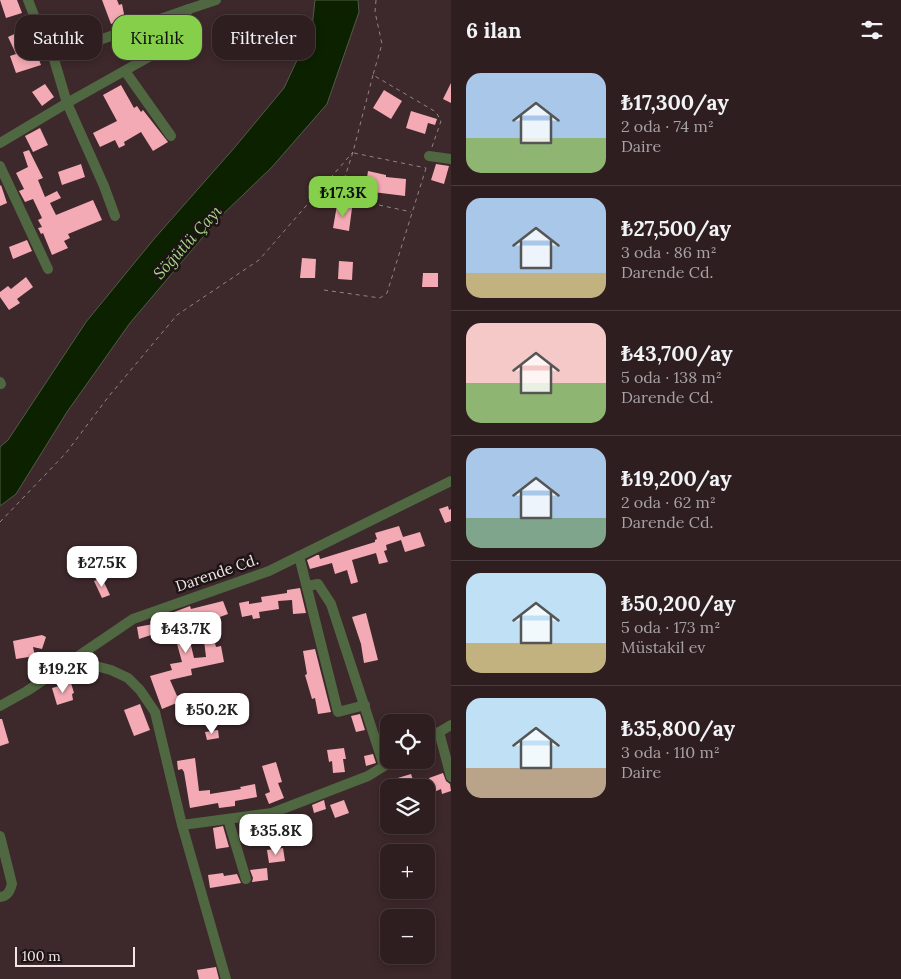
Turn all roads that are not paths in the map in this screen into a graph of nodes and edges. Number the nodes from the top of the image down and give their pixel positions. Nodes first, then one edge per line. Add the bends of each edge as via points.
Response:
1 (28, 0) edge
2 (216, 0) edge
3 (189, 9) junction
4 (34, 15) edge
5 (102, 39) edge
6 (54, 60) edge
7 (125, 71) junction
8 (67, 102) junction
9 (171, 136) dead end
10 (0, 143) edge
11 (429, 156) road end
12 (451, 159) edge
13 (0, 166) edge
14 (115, 216) dead end
15 (48, 269) dead end
16 (451, 480) edge
17 (299, 556) junction
18 (307, 586) junction
19 (67, 663) junction
20 (1, 705) edge
21 (365, 705) junction
22 (451, 725) edge
23 (439, 732) junction
24 (435, 734) edge
25 (380, 753) edge
26 (380, 768) edge
27 (451, 778) edge
28 (228, 819) junction
29 (182, 825) junction
30 (0, 836) edge
31 (246, 879) dead end
32 (0, 897) edge
33 (226, 979) edge

1 - 4 street
2 - 3 street
3 - 5 street
3 - 7 street via 156,53
6 - 8 street
7 - 8 street
7 - 9 street
8 - 10 street
8 - 14 street
11 - 12 street
13 - 15 street
16 - 17 street, Darende Cd.
17 - 18 street
17 - 19 street, Darende Cd. via 268,571 133,619
18 - 21 street via 318,584 331,604
18 - 21 street via 338,712
19 - 20 street, Darende Cd.
19 - 29 street via 111,670 128,678 140,690 155,712
21 - 25 street
22 - 23 street
23 - 24 street
23 - 27 street
26 - 28 street via 272,813
28 - 29 street
28 - 31 street
29 - 33 street
30 - 32 street via 12,884 9,892

